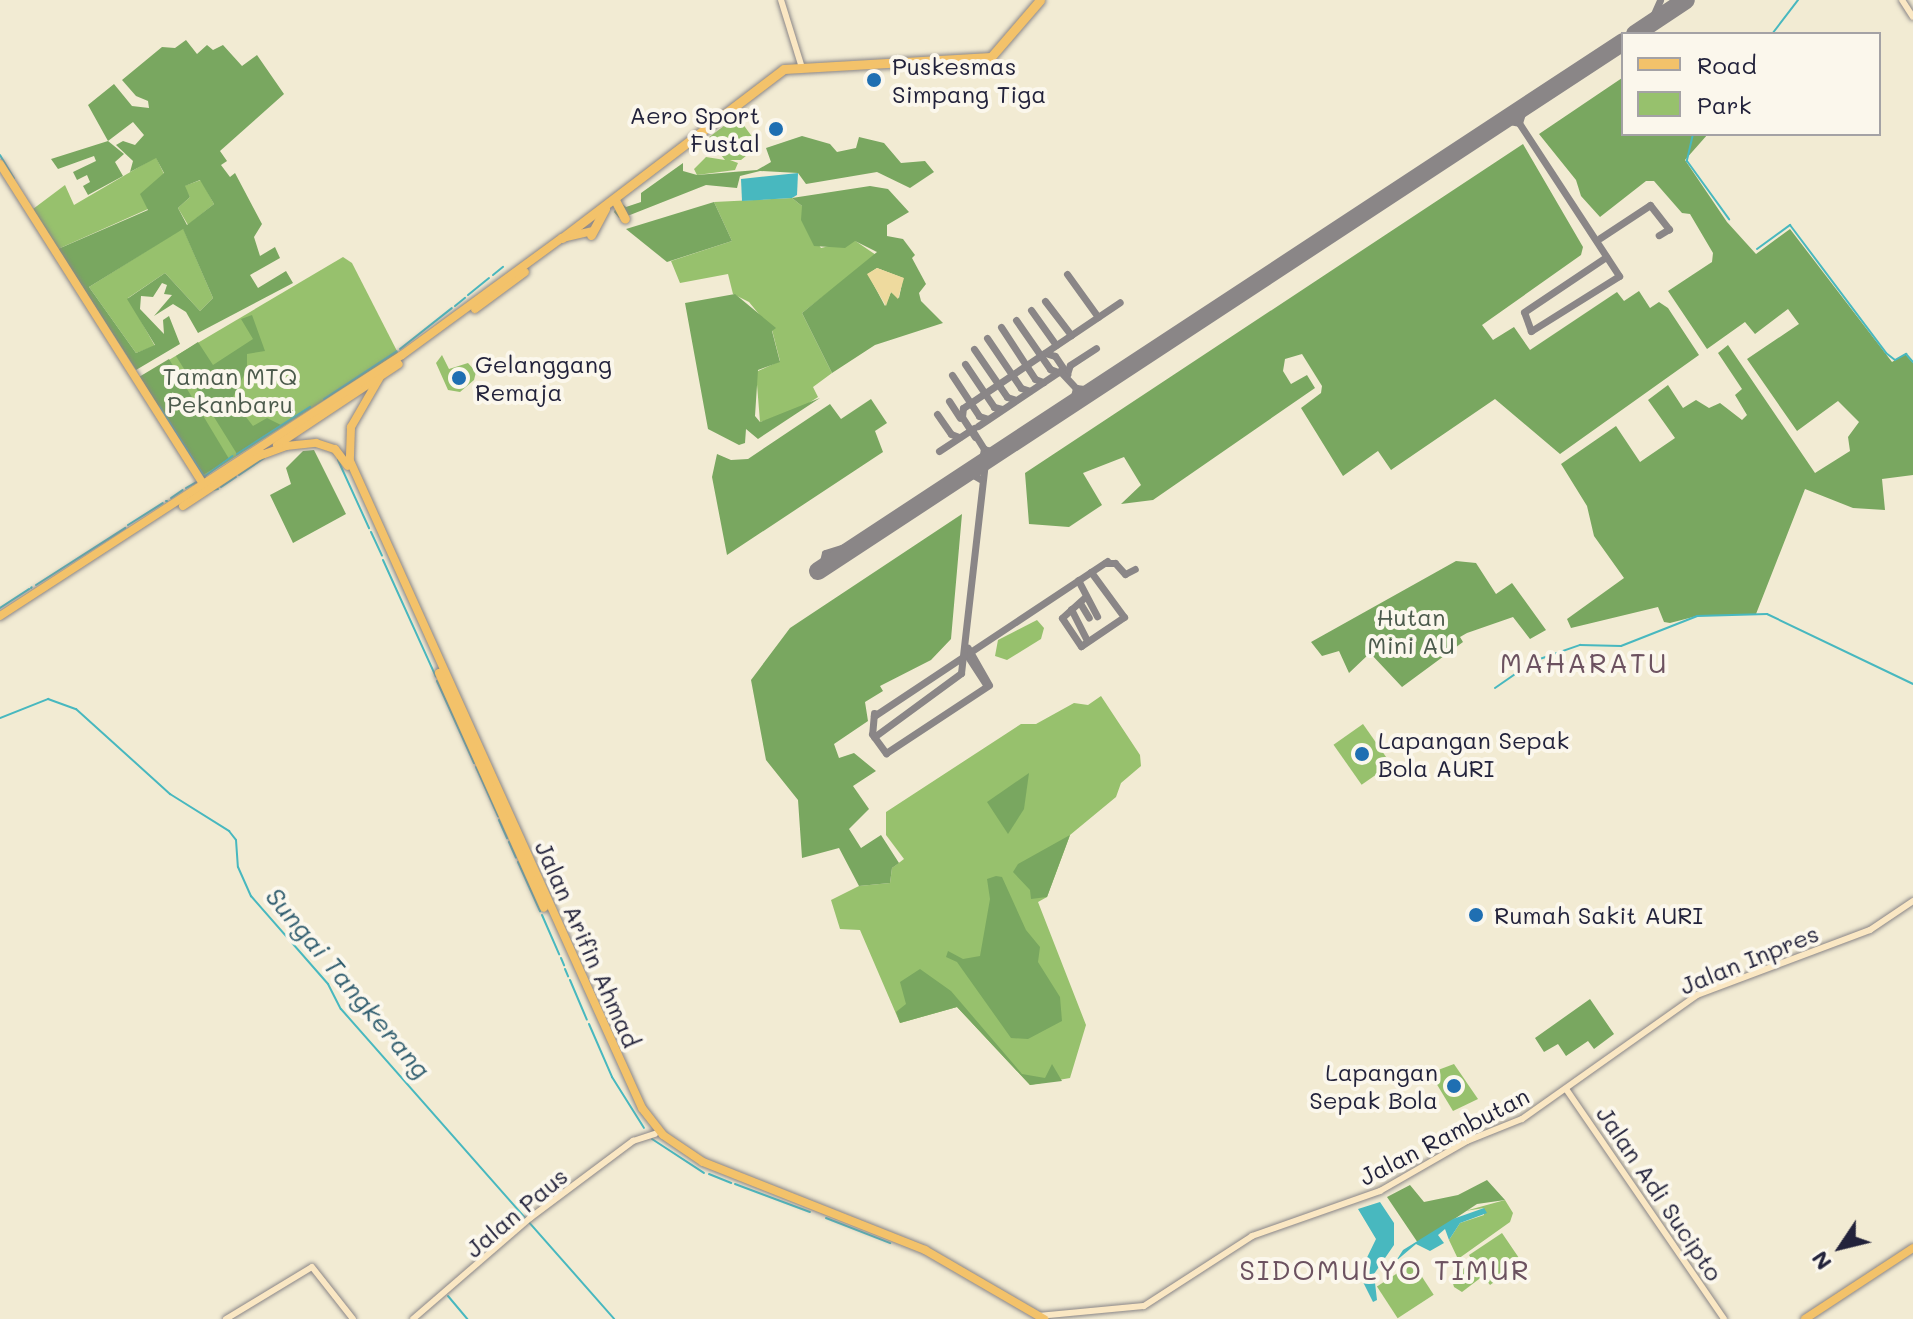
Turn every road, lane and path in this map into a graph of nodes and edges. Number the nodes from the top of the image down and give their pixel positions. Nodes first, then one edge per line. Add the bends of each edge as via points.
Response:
1 (781, 0) edge
2 (1043, 0) edge
3 (1902, 0) edge
4 (1913, 17) edge
5 (802, 67) junction
6 (0, 164) edge
7 (637, 180) junction
8 (615, 200) junction
9 (625, 219) dead end
10 (592, 233) junction
11 (562, 238) junction
12 (495, 290) junction
13 (380, 377) junction
14 (323, 411) junction
15 (259, 456) junction
16 (204, 485) junction
17 (73, 573) junction
18 (406, 594) junction
19 (0, 619) edge
20 (1913, 901) edge
21 (614, 1060) junction
22 (1566, 1089) junction
23 (647, 1124) junction
24 (655, 1134) junction
25 (645, 1135) junction
26 (800, 1202) junction
27 (1913, 1250) edge
28 (1868, 1281) junction
29 (1072, 1313) junction
30 (1039, 1318) edge
31 (226, 1319) edge
32 (353, 1319) edge
33 (413, 1319) edge
34 (1064, 1319) edge
35 (1724, 1319) edge
36 (1805, 1319) edge
37 (1813, 1319) edge

1 - 5 main road
2 - 5 highway via 991,57
3 - 4 main road
5 - 7 highway via 780,72
6 - 16 main road
7 - 8 highway
7 - 11 highway
8 - 9 highway
8 - 10 highway
10 - 11 main road
10 - 12 main road via 563,244
11 - 12 main road
12 - 13 main road
12 - 14 main road
13 - 14 main road
13 - 18 main road, Jalan Arifin Ahmad via 353,419 347,450
14 - 15 main road
14 - 16 main road
15 - 17 main road
15 - 18 main road, Jalan Arifin Ahmad via 308,443 338,452
16 - 17 main road
17 - 19 main road
18 - 21 main road, Jalan Arifin Ahmad
20 - 22 main road, Jalan Inpres via 1870,930 1697,995
21 - 23 main road, Jalan Arifin Ahmad
21 - 26 main road, Jalan Arifin Ahmad via 642,1108 672,1142 711,1166
22 - 29 main road, Jalan Rambutan via 1542,1107 1380,1191 1252,1236 1144,1306
22 - 35 main road, Jalan Adi Sucipto
23 - 24 main road, Jalan Arifin Ahmad
23 - 25 main road
24 - 25 main road
24 - 26 main road, Jalan Arifin Ahmad via 709,1171
25 - 33 main road, Jalan Paus via 528,1220
26 - 30 main road, Jalan Arifin Ahmad via 925,1250
27 - 28 main road
28 - 36 main road
28 - 37 main road
29 - 30 main road, Jalan Rambutan
29 - 34 main road
31 - 32 main road via 314,1267

